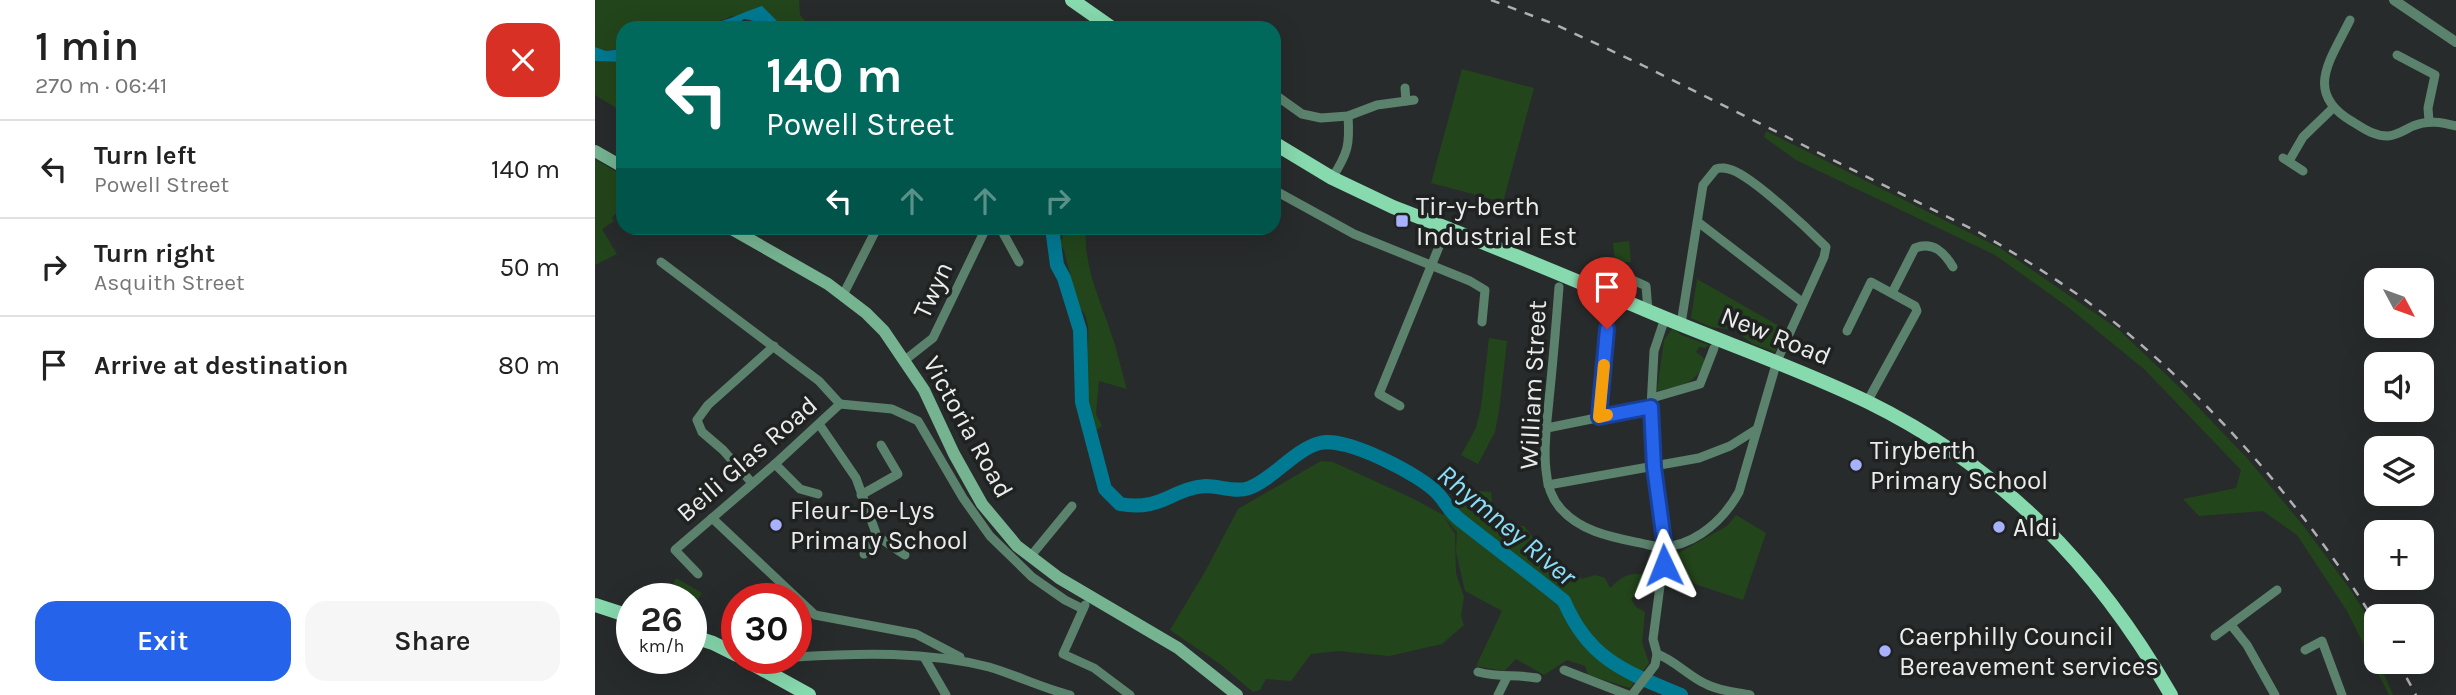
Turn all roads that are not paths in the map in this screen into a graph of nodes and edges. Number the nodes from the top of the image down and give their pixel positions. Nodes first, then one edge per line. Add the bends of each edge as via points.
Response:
1 (1072, 0) edge
2 (2394, 0) edge
3 (2350, 20) dead end
4 (1101, 21) edge
5 (2456, 42) edge
6 (2397, 55) dead end
7 (1405, 88) dead end
8 (1281, 99) edge
9 (2333, 108) junction
10 (1347, 116) junction
11 (2429, 121) junction
12 (2456, 126) edge
13 (1281, 147) edge
14 (595, 151) edge
15 (616, 163) edge
16 (2303, 171) dead end
17 (1332, 178) junction
18 (1281, 194) edge
19 (1698, 222) junction
20 (1447, 228) junction
21 (743, 235) edge
22 (873, 235) edge
23 (983, 235) edge
24 (1004, 235) edge
25 (661, 261) dead end
26 (1019, 262) dead end
27 (1430, 266) junction
28 (1601, 266) dead end
29 (1953, 267) dead end
30 (1559, 287) dead end
31 (1892, 293) junction
32 (843, 295) junction
33 (1802, 302) junction
34 (1609, 305) dead end
35 (1647, 311) junction
36 (1665, 318) junction
37 (1482, 323) dead end
38 (1681, 324) junction
39 (1847, 331) dead end
40 (774, 346) junction
41 (1714, 348) dead end
42 (905, 360) junction
43 (1777, 362) junction
44 (1651, 402) junction
45 (1867, 402) junction
46 (840, 404) junction
47 (1400, 406) dead end
48 (936, 415) junction
49 (1599, 417) junction
50 (918, 421) junction
51 (819, 424) junction
52 (1547, 428) junction
53 (1757, 429) junction
54 (926, 435) junction
55 (881, 445) dead end
56 (952, 450) junction
57 (775, 464) junction
58 (1654, 467) junction
59 (752, 483) junction
60 (1548, 485) junction
61 (818, 494) dead end
62 (861, 495) junction
63 (1072, 506) dead end
64 (712, 518) junction
65 (877, 536) junction
66 (1665, 548) junction
67 (864, 554) dead end
68 (905, 555) dead end
69 (1030, 557) junction
70 (698, 574) dead end
71 (2277, 590) dead end
72 (1086, 603) junction
73 (595, 605) edge
74 (616, 612) edge
75 (2231, 625) junction
76 (2215, 636) dead end
77 (2305, 650) dead end
78 (1657, 654) junction
79 (812, 656) edge
80 (924, 657) junction
81 (960, 657) dead end
82 (1564, 670) dead end
83 (1478, 672) dead end
84 (771, 674) edge
85 (1507, 677) junction
86 (1537, 678) dead end
87 (1632, 694) edge
88 (809, 695) edge
89 (946, 695) edge
90 (1070, 695) edge
91 (1130, 695) edge
92 (1237, 695) edge
93 (1498, 695) edge
94 (1750, 695) edge
95 (2171, 695) edge
96 (2275, 695) edge
97 (2342, 695) edge

1 - 4 main road
2 - 5 street
3 - 9 street via 2323,81
6 - 11 street via 2435,75
7 - 10 street via 1410,100
8 - 10 street via 1302,114
9 - 11 street via 2378,136 2400,134
9 - 16 street via 2286,159
10 - 17 street via 1350,141
11 - 12 street
13 - 17 main road, New Road
14 - 15 main road
17 - 20 main road, New Road
18 - 27 street
19 - 33 street
19 - 33 street via 1703,185 1716,169 1731,169 1760,189 1826,247
19 - 38 street
20 - 27 street
20 - 35 main road, New Road
21 - 32 main road, Victoria Road
22 - 32 street
23 - 42 street, Twyn via 933,338
24 - 26 street
25 - 40 street
27 - 37 street via 1485,290
27 - 47 street via 1380,394
28 - 35 street via 1646,286
29 - 31 street via 1940,250 1919,246
30 - 52 street, William Street
31 - 39 street via 1871,282
31 - 45 street via 1917,311
32 - 42 main road, Victoria Road via 884,331
33 - 43 street
34 - 49 street
35 - 36 main road, New Road
36 - 38 main road, New Road
36 - 44 street via 1654,351
38 - 43 main road, New Road
40 - 46 street
40 - 59 street via 697,420 702,432
41 - 44 street via 1700,384
42 - 48 main road, Victoria Road
43 - 45 main road, New Road
43 - 53 street
44 - 49 street
44 - 58 street
45 - 95 main road, New Road via 1961,457 2034,517 2116,608
46 - 50 street via 892,409
46 - 51 street, Beili Glas Road
48 - 50 street
48 - 56 main road, Victoria Road
49 - 52 street
50 - 54 street
51 - 57 street, Beili Glas Road
51 - 62 street via 847,462
52 - 60 street, William Street
53 - 58 street via 1711,454
53 - 66 street via 1745,477 1731,507 1700,534
54 - 56 street
54 - 72 street via 990,536 1032,577 1065,600
55 - 62 street via 898,474
56 - 69 main road, Victoria Road via 982,504
57 - 59 street, Beili Glas Road
57 - 61 street via 800,489
58 - 60 street
58 - 66 street
59 - 64 street, Beili Glas Road
60 - 66 street via 1561,509 1588,530
62 - 65 street
63 - 69 street
64 - 70 street, Beili Glas Road via 675,550
64 - 81 street via 815,615 916,634
65 - 67 street
65 - 68 street
66 - 78 street via 1653,639
69 - 72 main road, Victoria Road
71 - 75 street
72 - 91 street via 1063,654 1094,668
72 - 92 main road, Victoria Road via 1178,648
73 - 74 main road
75 - 76 street
75 - 96 street via 2248,645
77 - 97 street via 2322,641
78 - 87 street via 1655,665
78 - 94 street via 1704,684
79 - 80 street
80 - 89 street
80 - 90 street via 988,667
82 - 87 street
83 - 85 street
84 - 88 main road
85 - 86 street
85 - 93 street

